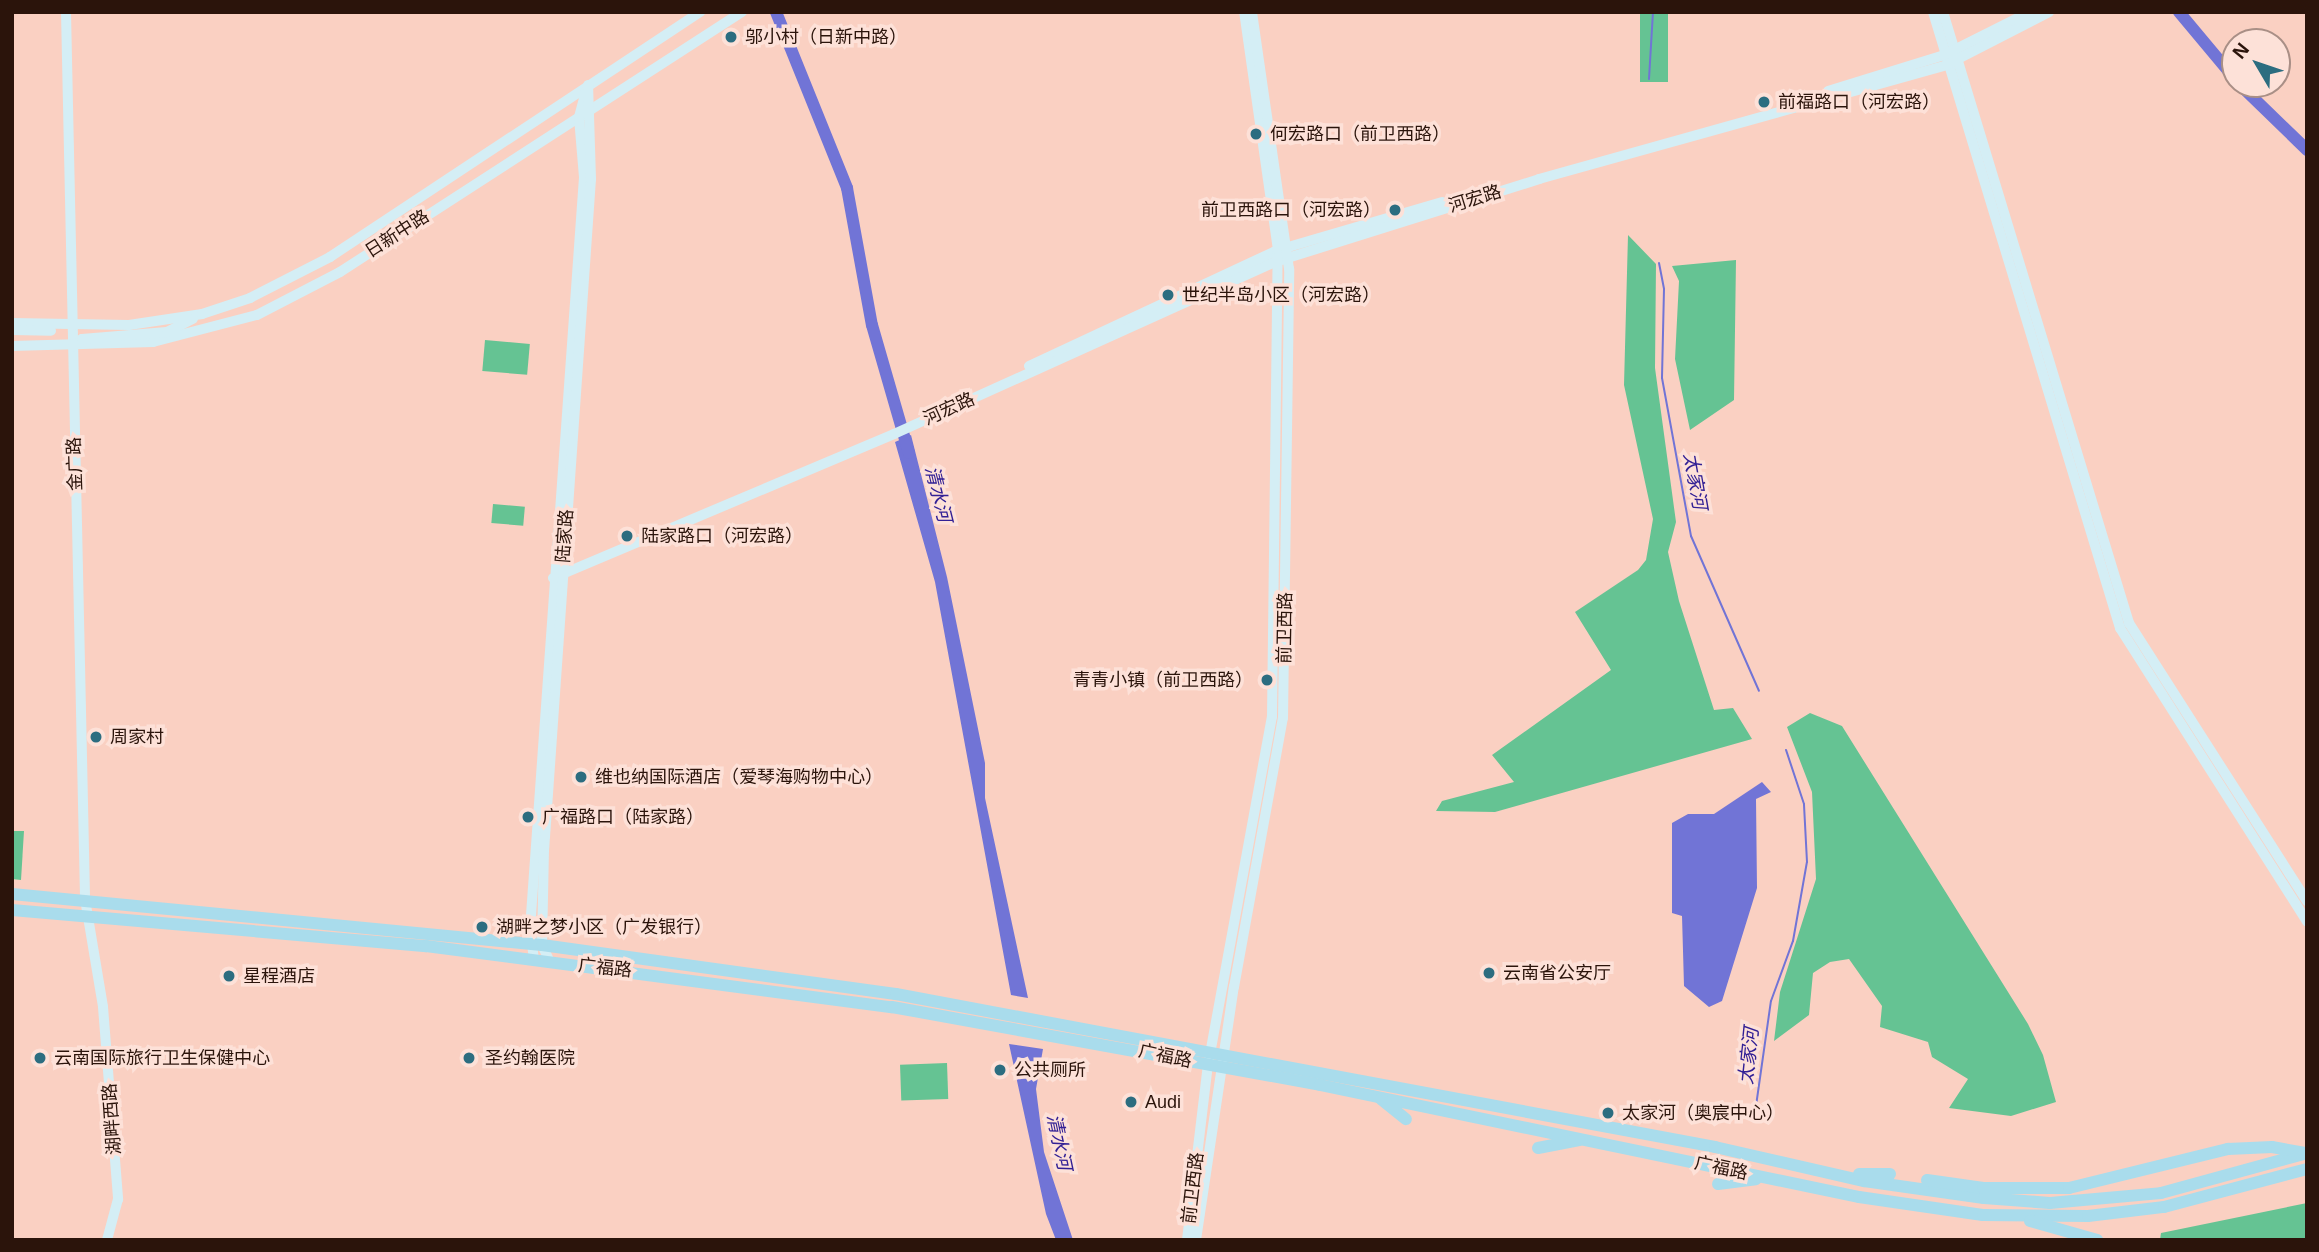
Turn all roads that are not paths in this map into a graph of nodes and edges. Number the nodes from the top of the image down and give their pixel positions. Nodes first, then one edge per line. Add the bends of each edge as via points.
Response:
1 (66, 12) edge
2 (700, 12) edge
3 (742, 12) edge
4 (1244, 12) edge
5 (1252, 12) edge
6 (1933, 12) edge
7 (1943, 12) edge
8 (2029, 12) edge
9 (2049, 12) edge
10 (1957, 55) junction
11 (1945, 60) junction
12 (588, 85) junction
13 (591, 109) junction
14 (579, 117) junction
15 (1283, 253) junction
16 (202, 314) junction
17 (12, 323) edge
18 (73, 324) junction
19 (12, 330) edge
20 (207, 331) junction
21 (12, 346) edge
22 (73, 347) junction
23 (2062, 426) junction
24 (558, 572) junction
25 (2270, 854) junction
26 (12, 894) edge
27 (85, 899) junction
28 (2307, 901) edge
29 (12, 910) edge
30 (89, 915) junction
31 (2307, 921) edge
32 (537, 944) junction
33 (534, 960) junction
34 (550, 962) junction
35 (1209, 1058) junction
36 (1223, 1061) junction
37 (1378, 1097) junction
38 (1406, 1119) dead end
39 (1661, 1128) dead end
40 (1585, 1139) junction
41 (1715, 1147) junction
42 (1538, 1148) dead end
43 (2307, 1153) edge
44 (2307, 1169) edge
45 (1890, 1174) dead end
46 (1840, 1175) junction
47 (1769, 1177) junction
48 (1927, 1180) dead end
49 (1718, 1184) dead end
50 (2018, 1217) junction
51 (107, 1240) edge
52 (1186, 1240) edge
53 (1196, 1240) edge
54 (2097, 1240) edge

1 - 18 street, 金广路
2 - 12 street, 日新中路
3 - 13 street, 日新中路
4 - 15 street, 前卫西路
5 - 15 street, 前卫西路
6 - 11 street
7 - 10 street
8 - 10 street, 河宏路
9 - 10 street, 河宏路
10 - 11 street, 河宏路
10 - 23 street
11 - 15 street, 河宏路
11 - 23 street
12 - 13 street, 陆家路
12 - 14 street
12 - 16 street, 日新中路 via 330,257 250,298
13 - 14 street, 日新中路
13 - 24 street, 陆家路
14 - 20 street, 日新中路 via 340,272 257,315
14 - 24 street, 陆家路 via 584,177
15 - 24 street, 河宏路 via 913,422
15 - 35 street, 前卫西路 via 1272,717
15 - 36 street, 前卫西路 via 1283,718
16 - 18 street, 日新中路 via 129,325
16 - 20 street via 195,321
16 - 22 street via 167,332 82,339
17 - 18 street, 日新中路
18 - 19 street via 63,331
18 - 22 street, 金广路
20 - 22 street, 日新中路 via 153,342
21 - 22 street, 日新中路
22 - 27 street, 金广路
23 - 25 street via 2120,628
24 - 32 street, 陆家路
25 - 28 street
25 - 31 street
26 - 27 main road, 广福路
27 - 30 street, 金广路
27 - 32 main road, 广福路
29 - 30 main road, 广福路
30 - 33 main road, 广福路
30 - 51 street, 湖畔西路 via 103,1007 118,1199
32 - 33 street, 陆家路
32 - 34 street, 陆家路
32 - 35 main road, 广福路 via 896,994
33 - 34 main road, 广福路
34 - 35 main road, 广福路 via 892,1007
35 - 36 main road, 广福路
35 - 52 street, 前卫西路
36 - 37 main road, 广福路
36 - 41 main road, 广福路
36 - 53 street, 前卫西路
37 - 38 main road
37 - 40 main road, 广福路
39 - 41 main road
40 - 42 main road
40 - 47 main road, 广福路
41 - 46 main road, 广福路
43 - 46 main road, 广福路 via 2198,1187 2087,1201 1984,1198
43 - 48 main road via 2272,1147 2228,1149 2108,1182 2048,1189
44 - 50 main road, 广福路 via 2202,1201 2097,1215
45 - 46 main road
47 - 49 main road
47 - 50 main road, 广福路 via 1935,1209
50 - 54 main road

